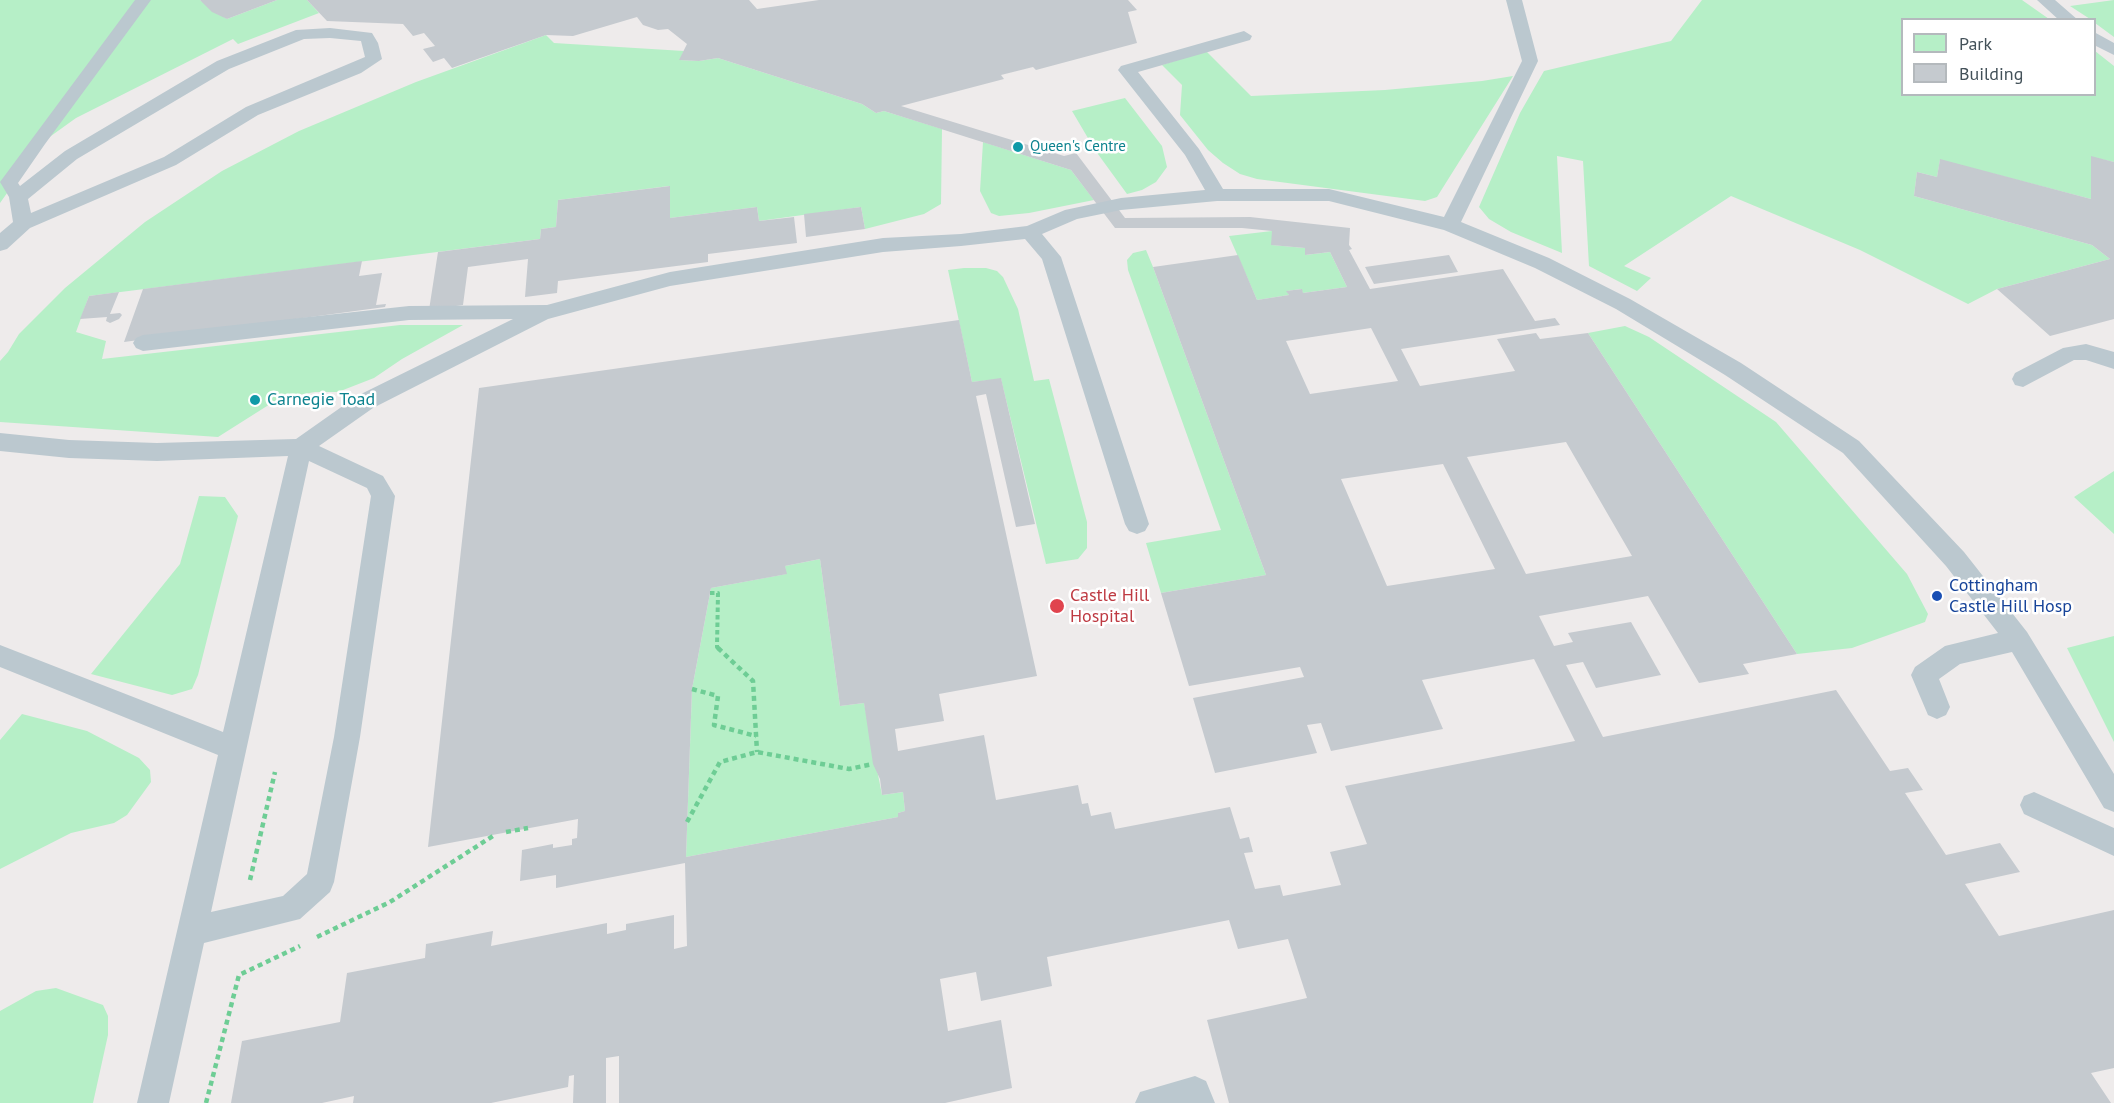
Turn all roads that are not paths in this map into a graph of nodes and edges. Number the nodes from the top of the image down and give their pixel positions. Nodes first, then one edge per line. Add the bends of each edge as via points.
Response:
1 (143, 0) edge
2 (1514, 0) edge
3 (2045, 0) edge
4 (2068, 18) edge
5 (1244, 36) dead end
6 (2096, 38) edge
7 (2114, 51) edge
8 (1217, 195) junction
9 (18, 197) junction
10 (23, 224) junction
11 (1450, 225) junction
12 (1030, 231) junction
13 (0, 244) edge
14 (547, 312) junction
15 (144, 343) dead end
16 (2114, 361) edge
17 (2023, 379) dead end
18 (0, 441) edge
19 (301, 447) junction
20 (1137, 524) dead end
21 (2018, 640) junction
22 (0, 656) edge
23 (1937, 707) dead end
24 (233, 748) junction
25 (2113, 795) edge
26 (2034, 806) dead end
27 (2114, 842) edge
28 (194, 930) junction
29 (153, 1103) edge
30 (1151, 1103) edge
31 (1199, 1103) edge

1 - 9 lane via 9,183
2 - 11 lane via 1530,61
3 - 4 lane
5 - 8 lane via 1126,70 1193,153
6 - 7 lane
8 - 11 lane via 1329,195
8 - 12 lane via 1121,204 1072,214
9 - 10 lane
9 - 10 lane via 71,155 223,65 302,34 366,37 370,43 374,59 355,69 252,111 170,160
10 - 13 lane
11 - 21 lane via 1542,263 1623,304 1733,369 1851,447 1955,559
12 - 14 lane via 883,245 670,279
12 - 20 lane via 1051,257
14 - 15 lane via 409,313
14 - 19 lane via 365,402
16 - 17 lane via 2086,352 2070,353
18 - 19 lane via 69,449 158,452
19 - 24 lane
19 - 28 lane via 375,482 383,496 347,737 320,882 290,909
21 - 23 lane via 1954,654 1924,675
21 - 25 lane
22 - 24 lane
24 - 28 lane
26 - 27 lane
28 - 29 lane
30 - 31 lane via 1196,1092

